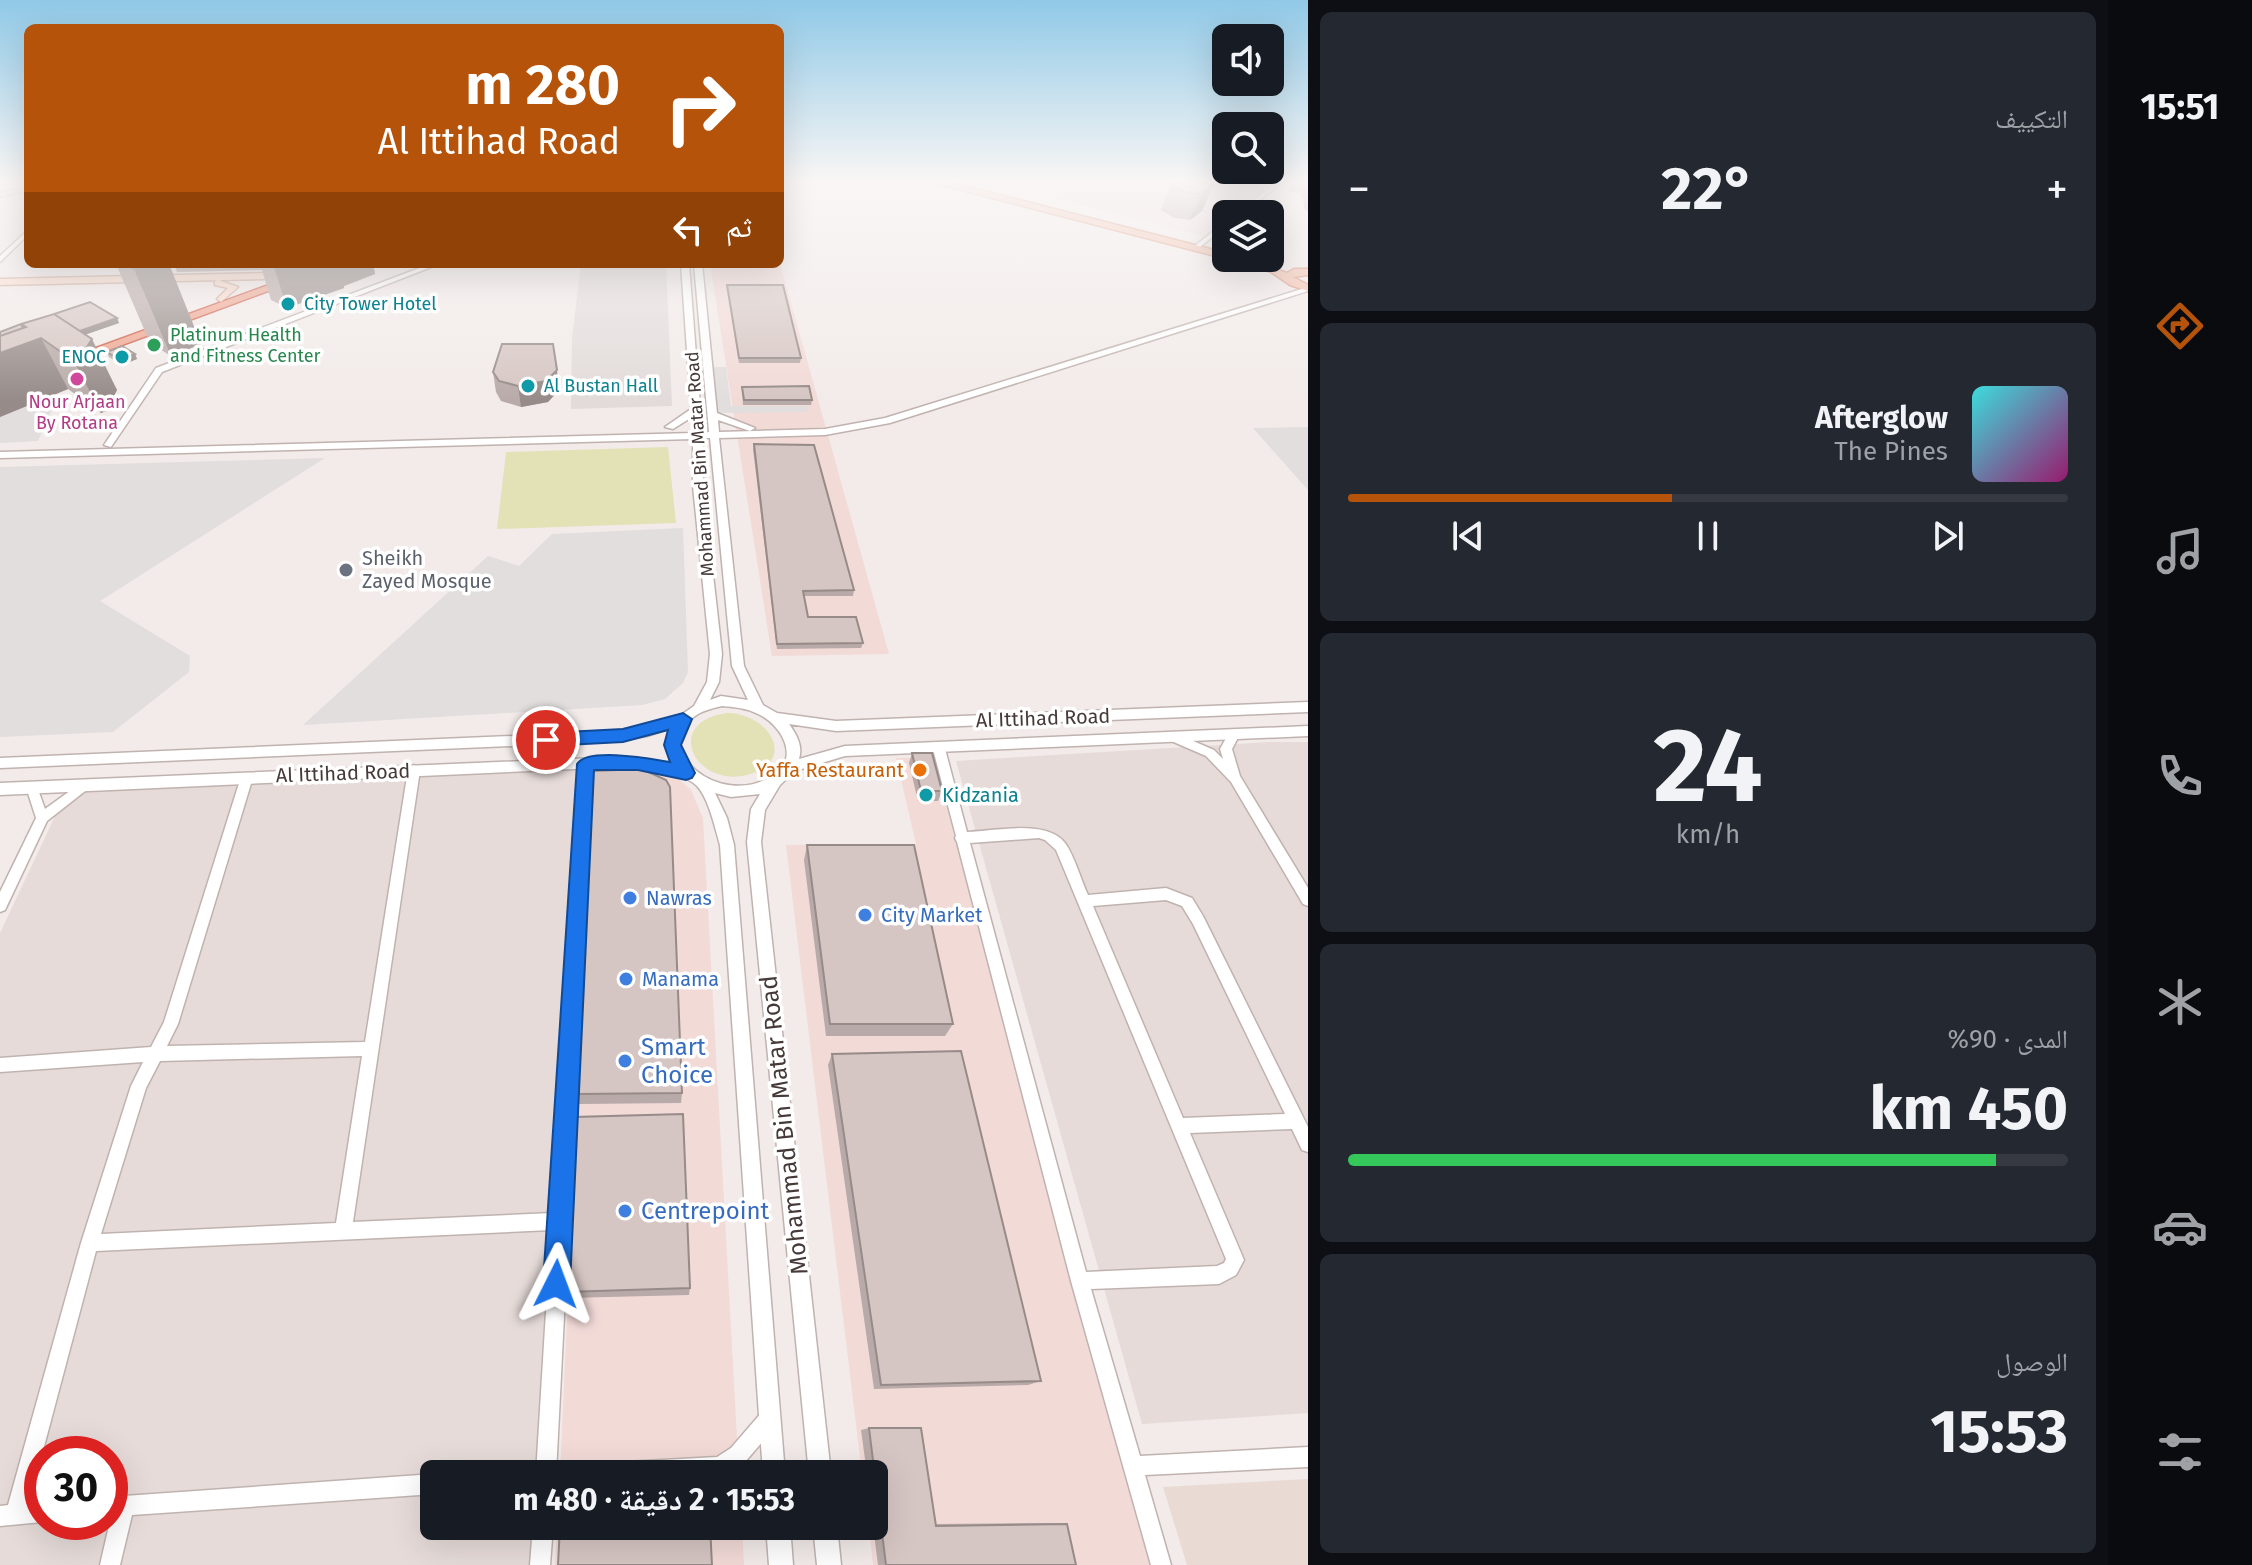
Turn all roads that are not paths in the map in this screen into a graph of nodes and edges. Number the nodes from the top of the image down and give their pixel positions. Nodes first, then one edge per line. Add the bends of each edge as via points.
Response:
1 (1284, 266) edge
2 (304, 268) edge
3 (307, 268) edge
4 (324, 268) edge
5 (426, 268) edge
6 (685, 268) edge
7 (698, 268) edge
8 (1305, 271) edge
9 (1277, 272) edge
10 (1289, 279) junction
11 (206, 280) junction
12 (0, 285) edge
13 (1308, 288) edge
14 (221, 299) junction
15 (696, 410) junction
16 (713, 415) junction
17 (669, 431) junction
18 (750, 431) junction
19 (697, 432) junction
20 (715, 432) junction
21 (553, 435) junction
22 (377, 436) junction
23 (239, 441) junction
24 (363, 444) junction
25 (108, 445) junction
26 (45, 447) junction
27 (0, 448) edge
28 (229, 449) junction
29 (716, 452) junction
30 (699, 453) junction
31 (36, 454) junction
32 (0, 455) edge
33 (757, 705) junction
34 (700, 707) junction
35 (1308, 707) edge
36 (778, 718) junction
37 (683, 719) junction
38 (1308, 731) edge
39 (1234, 734) junction
40 (1173, 737) junction
41 (939, 749) junction
42 (0, 763) edge
43 (586, 764) junction
44 (414, 770) junction
45 (686, 773) junction
46 (781, 774) junction
47 (247, 777) junction
48 (1235, 779) junction
49 (85, 785) junction
50 (704, 785) junction
51 (32, 787) junction
52 (0, 789) edge
53 (42, 818) junction
54 (961, 838) junction
55 (1308, 900) edge
56 (1085, 901) junction
57 (0, 906) edge
58 (371, 1049) junction
59 (156, 1054) junction
60 (0, 1065) edge
61 (1295, 1121) junction
62 (1180, 1126) junction
63 (1308, 1144) edge
64 (560, 1221) junction
65 (343, 1230) junction
66 (90, 1243) junction
67 (1080, 1281) junction
68 (769, 1419) junction
69 (1308, 1457) edge
70 (547, 1460) edge
71 (733, 1460) edge
72 (773, 1460) edge
73 (819, 1460) edge
74 (1132, 1466) junction
75 (420, 1485) edge
76 (128, 1505) edge
77 (8, 1515) edge
78 (113, 1540) edge
79 (542, 1540) edge
80 (826, 1540) edge
81 (110, 1565) edge
82 (540, 1565) edge
83 (829, 1565) edge
84 (1161, 1565) edge

1 - 8 main road
2 - 11 main road
3 - 14 highway
4 - 14 highway via 58,360
5 - 25 street via 159,370
6 - 15 street, Mohammad Bin Matar Road
7 - 16 street, Mohammad Bin Matar Road
8 - 10 main road via 1289,274
9 - 10 main road
10 - 13 main road
10 - 18 street via 1262,294 897,409 852,421
11 - 12 main road
11 - 14 main road via 233,285
13 - 18 street via 887,421 825,432
15 - 17 street
15 - 19 street, Mohammad Bin Matar Road
16 - 18 street
16 - 20 street, Mohammad Bin Matar Road
17 - 19 street
17 - 21 street
17 - 30 street
18 - 20 street
18 - 29 street
19 - 20 street
19 - 30 street, Mohammad Bin Matar Road
20 - 29 street, Mohammad Bin Matar Road
21 - 22 street
21 - 24 street
22 - 23 street
22 - 24 street
23 - 25 street
23 - 28 street
24 - 28 street
25 - 26 street
26 - 27 street
26 - 31 street via 32,451
28 - 31 street
29 - 33 street, Mohammad Bin Matar Road via 735,649
30 - 34 street, Mohammad Bin Matar Road via 716,668
31 - 32 street
33 - 34 street via 721,701
33 - 36 street
34 - 37 street
35 - 36 street, Al Ittihad Road via 836,726
36 - 46 street via 794,747
37 - 42 street, Al Ittihad Road via 606,737
37 - 45 street via 673,745
38 - 39 street, Al Ittihad Road
39 - 40 street, Al Ittihad Road
39 - 48 street via 1226,749
40 - 41 street, Al Ittihad Road
40 - 48 street via 1210,753
41 - 46 street, Al Ittihad Road via 845,751
41 - 54 street
43 - 44 street, Al Ittihad Road
43 - 45 street, Al Ittihad Road via 638,763
43 - 64 street
44 - 47 street, Al Ittihad Road
44 - 58 street
45 - 50 street
46 - 50 street via 762,787 733,792
46 - 73 street, Mohammad Bin Matar Road via 758,809 754,842
47 - 49 street, Al Ittihad Road
47 - 59 street via 171,1024
48 - 55 street
49 - 51 street, Al Ittihad Road
49 - 53 street
50 - 68 street, Mohammad Bin Matar Road via 727,845
51 - 52 street, Al Ittihad Road
51 - 53 street
53 - 57 street
54 - 56 street via 1049,836 1061,847
54 - 67 street
56 - 61 street via 1166,894 1187,902
56 - 62 street
58 - 59 street
58 - 65 street
59 - 60 street
59 - 66 street via 139,1086
61 - 62 street
61 - 63 street
62 - 67 street via 1232,1246 1235,1260 1230,1269 1219,1275
64 - 65 street
64 - 70 street
65 - 66 street
66 - 77 street
67 - 74 street
68 - 71 street
68 - 72 street, Mohammad Bin Matar Road
69 - 74 street
74 - 84 street
75 - 76 street
78 - 81 street
79 - 82 street
80 - 83 street

